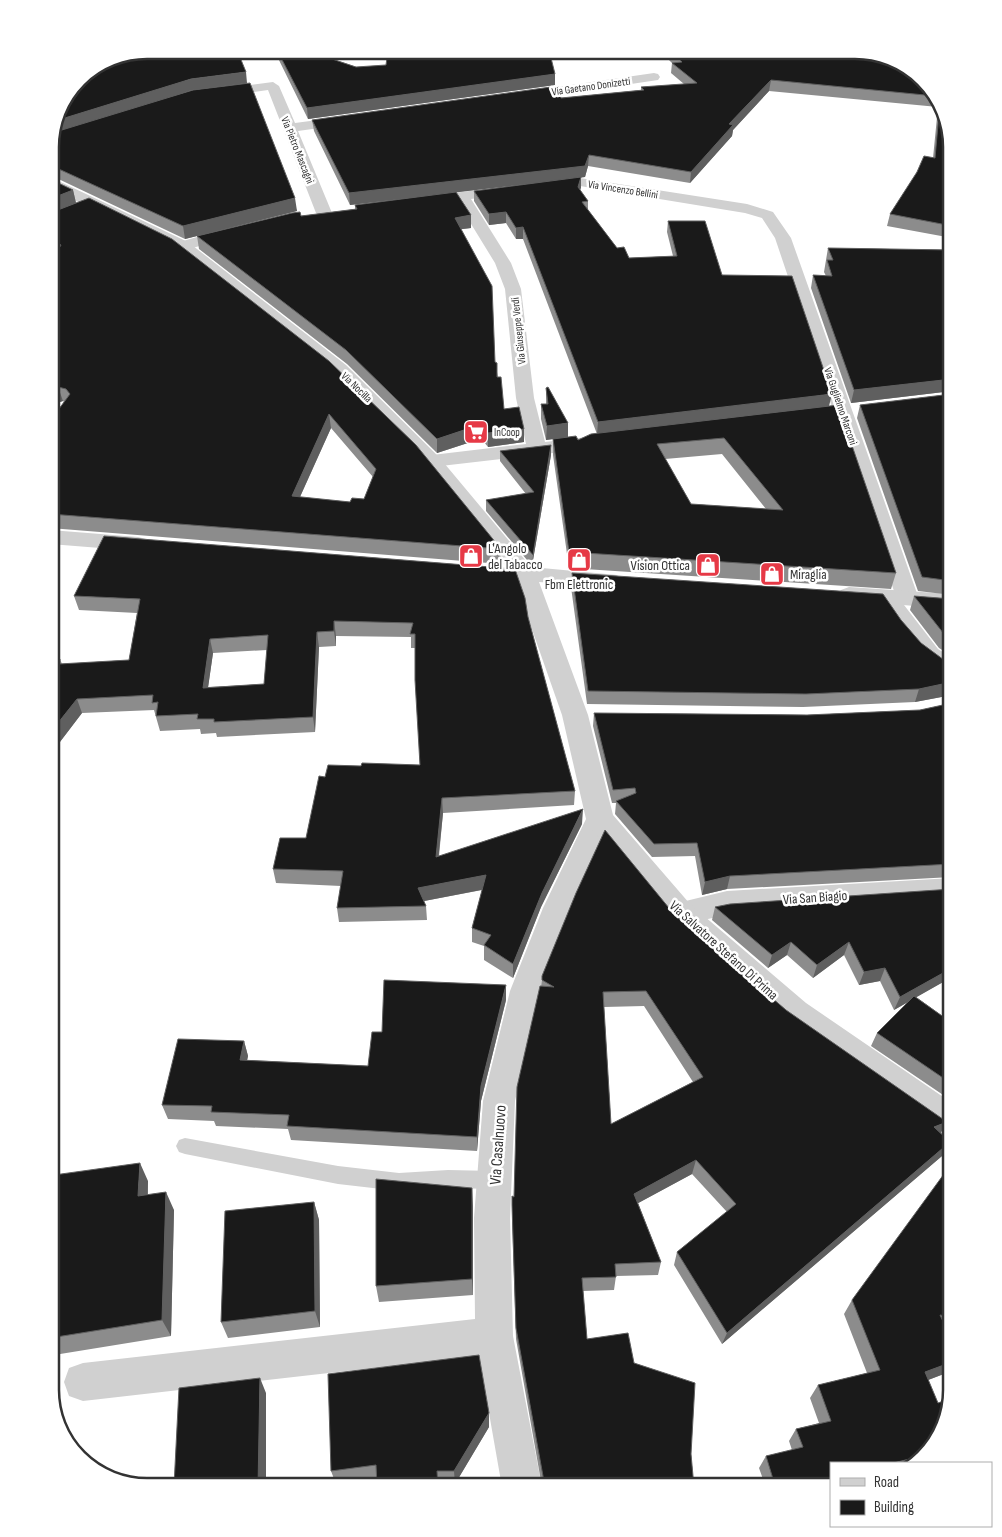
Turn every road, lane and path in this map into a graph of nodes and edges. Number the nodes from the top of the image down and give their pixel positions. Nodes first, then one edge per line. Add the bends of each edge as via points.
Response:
1 (654, 77) dead end
2 (202, 95) edge
3 (513, 97) edge
4 (358, 119) edge
5 (290, 128) junction
6 (59, 186) edge
7 (461, 196) junction
8 (412, 202) edge
9 (94, 204) junction
10 (77, 210) edge
11 (344, 211) edge
12 (324, 214) junction
13 (768, 215) joint
14 (308, 216) edge
15 (246, 228) edge
16 (182, 246) junction
17 (606, 440) edge
18 (537, 448) junction
19 (432, 461) junction
20 (59, 538) edge
21 (158, 546) edge
22 (485, 572) edge
23 (525, 575) junction
24 (632, 582) edge
25 (827, 594) edge
26 (897, 599) junction
27 (943, 602) edge
28 (943, 663) edge
29 (600, 818) junction
30 (943, 890) edge
31 (679, 913) junction
32 (943, 1117) edge
33 (185, 1146) dead end
34 (494, 1180) junction
35 (494, 1336) junction
36 (83, 1382) dead end
37 (520, 1478) edge

1 - 3 street, Via Gaetano Donizetti
2 - 5 street, Via Pietro Mascagni via 273,86
4 - 5 street
5 - 12 street, Via Pietro Mascagni
6 - 9 street, Via Nocilla
7 - 8 street, Via Vincenzo Bellini
7 - 13 street, Via Vincenzo Bellini via 580,182
7 - 18 street, Via Giuseppe Verdi via 503,264 513,289 525,398
9 - 10 street
9 - 16 street, Via Nocilla
11 - 12 street
12 - 14 street
13 - 26 street, Via Guglielmo Marconi via 783,238 843,412
15 - 16 street
16 - 19 street, Via Nocilla via 339,369
17 - 18 street
18 - 19 street
19 - 23 street, Via Nocilla
20 - 21 street
22 - 23 street
23 - 24 street
23 - 29 street, Via Salvatore Stefano Di Prima via 585,715
25 - 26 street
26 - 27 street
26 - 28 street, Via Guglielmo Marconi via 930,655
29 - 31 street, Via Salvatore Stefano Di Prima
29 - 34 street, Via Casalnuovo via 558,908 525,991 499,1101
30 - 31 street, Via San Biagio via 727,903
31 - 32 street, Via Salvatore Stefano Di Prima via 794,1013
33 - 34 lane via 338,1175 399,1182
34 - 35 street, Via Casalnuovo
35 - 36 street
35 - 37 street, Via Casalnuovo

